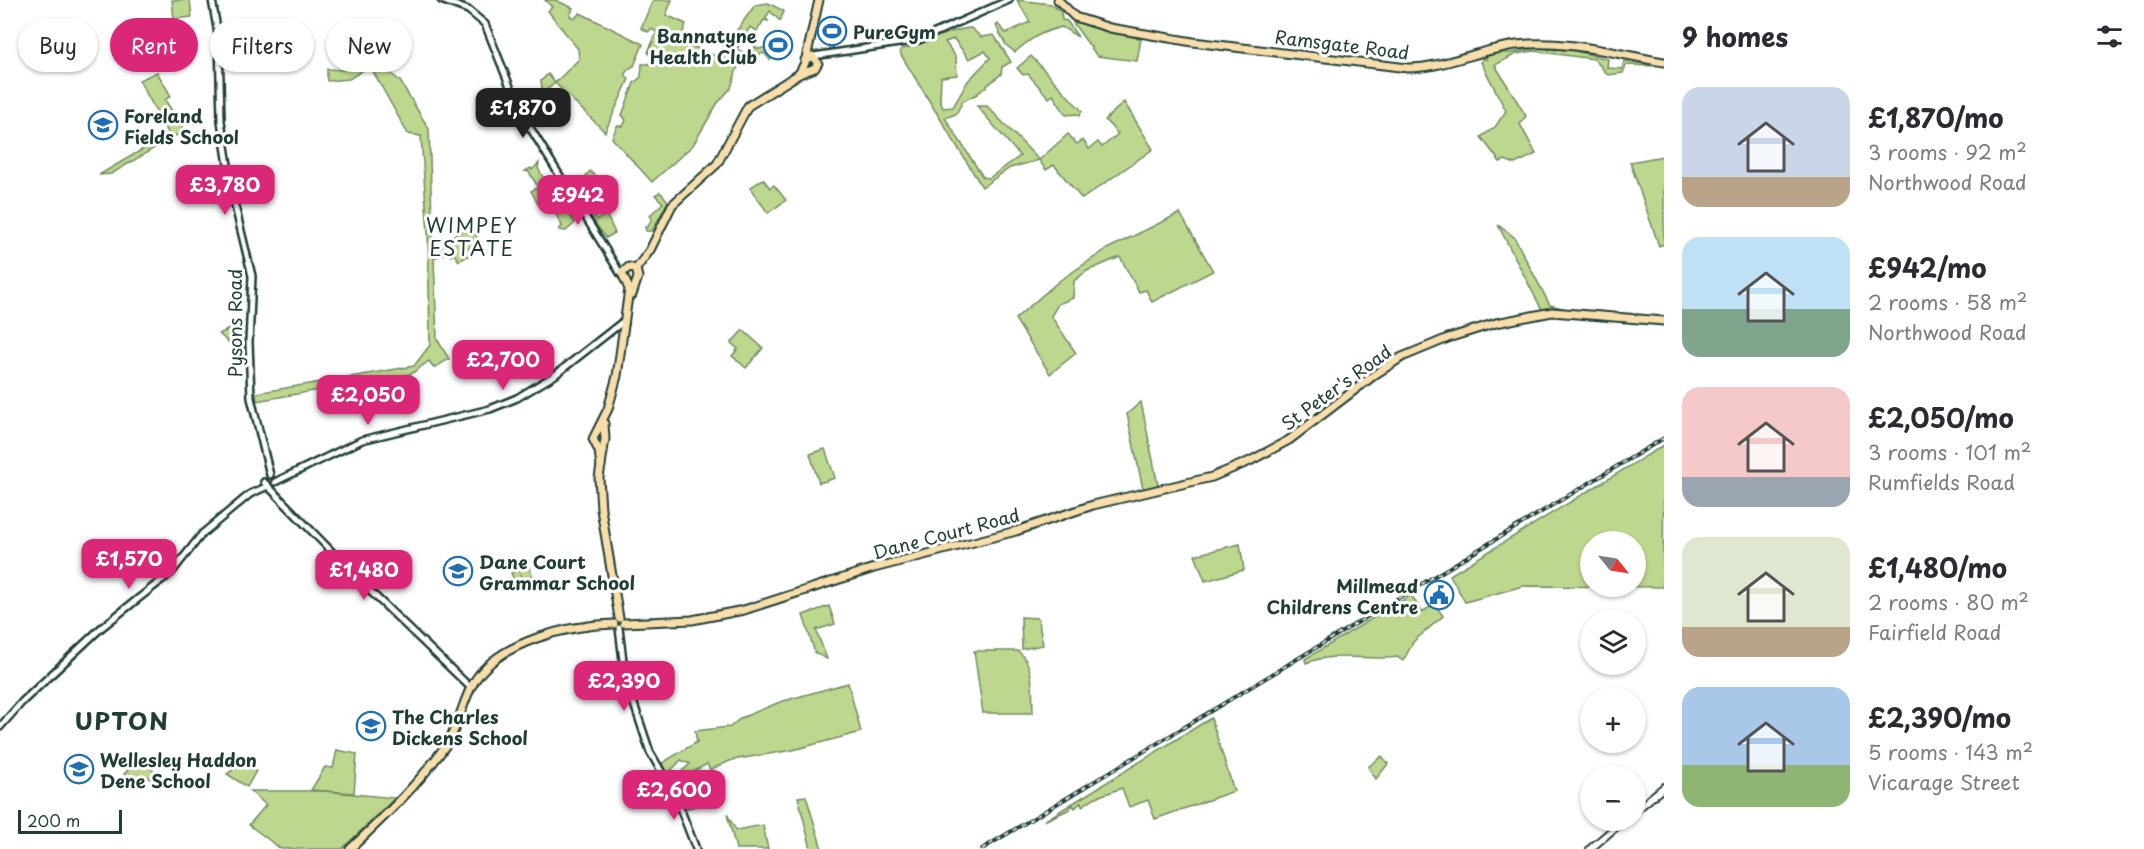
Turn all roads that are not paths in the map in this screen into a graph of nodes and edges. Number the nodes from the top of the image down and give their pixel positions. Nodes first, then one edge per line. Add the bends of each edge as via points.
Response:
1 (212, 0) edge
2 (441, 0) edge
3 (819, 0) edge
4 (1009, 0) edge
5 (1057, 0) edge
6 (811, 61) junction
7 (1664, 62) edge
8 (613, 258) junction
9 (631, 268) junction
10 (622, 276) junction
11 (637, 280) junction
12 (628, 283) junction
13 (627, 312) junction
14 (626, 320) junction
15 (1664, 321) edge
16 (1271, 450) joint
17 (270, 481) junction
18 (619, 623) junction
19 (471, 688) junction
20 (2, 724) edge
21 (1664, 787) edge
22 (1646, 803) edge
23 (1611, 831) edge
24 (350, 849) edge
25 (696, 849) edge
26 (1590, 849) edge

1 - 17 street, Pysons Road via 219,40 221,121 234,202 252,276 250,398
2 - 8 street via 468,10 485,24 529,126
3 - 6 main road via 808,43
4 - 6 street via 919,40
5 - 7 main road, Ramsgate Road via 1075,17 1110,27 1193,42 1408,68 1540,43
6 - 9 main road via 799,74 748,106 717,164 672,205 651,247
8 - 9 street
8 - 10 street
9 - 10 main road
9 - 11 main road
10 - 12 main road
11 - 12 main road
11 - 13 main road
12 - 13 main road
13 - 14 main road
14 - 17 street via 555,375 517,398 490,409 362,440
14 - 18 main road via 617,376 600,439 601,509
15 - 16 main road, St Peter's Road via 1552,312 1518,317 1448,338 1391,363
16 - 18 main road, Dane Court Road via 1194,483 1094,505 1016,531 874,568 757,607 692,620
17 - 19 street, Pysons Road via 370,591
17 - 20 street via 202,534 172,572 101,628
18 - 19 main road, Dane Court Road via 551,634 515,647 489,665
18 - 25 street via 627,683 650,752 681,810
19 - 24 main road, Dane Court Road via 455,730 433,762 403,798
21 - 22 main road
23 - 26 main road

